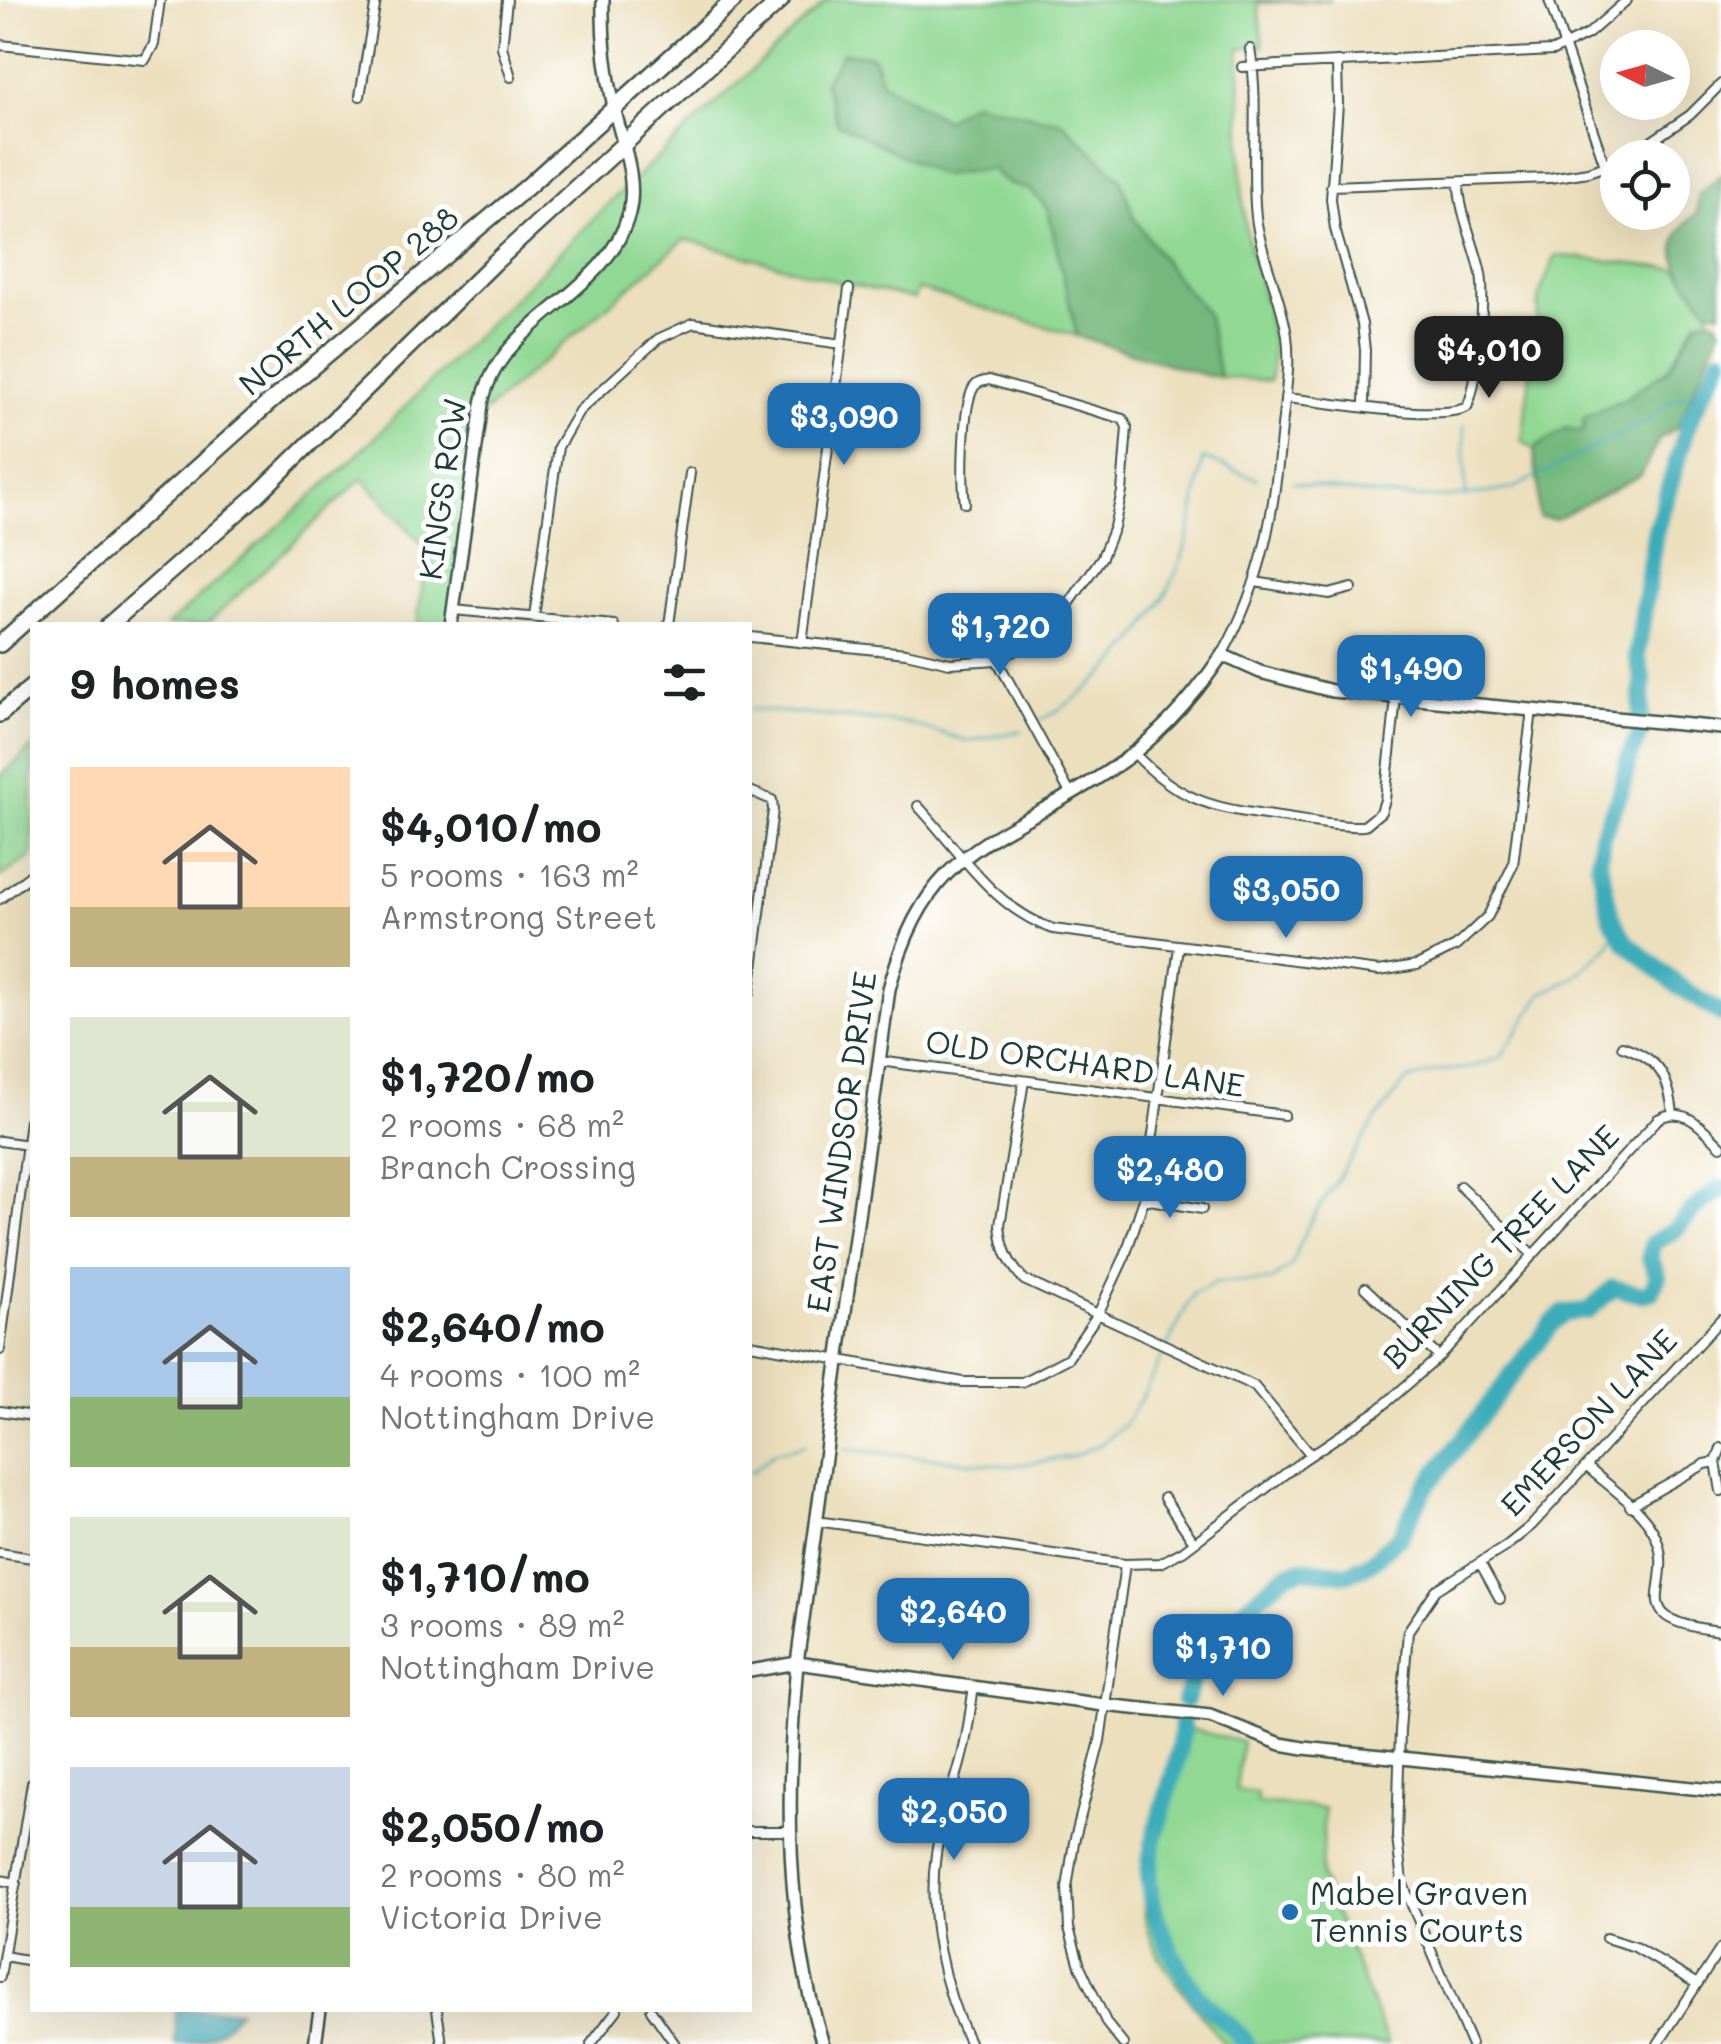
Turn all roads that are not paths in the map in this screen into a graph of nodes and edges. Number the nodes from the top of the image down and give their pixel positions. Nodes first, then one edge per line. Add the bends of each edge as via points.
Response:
1 (160, 0) edge
2 (376, 0) edge
3 (507, 0) edge
4 (602, 0) edge
5 (734, 0) edge
6 (780, 0) edge
7 (1549, 0) edge
8 (1627, 0) edge
9 (0, 45) edge
10 (1565, 48) junction
11 (1250, 49) dead end
12 (1337, 63) junction
13 (1242, 67) dead end
14 (1253, 67) junction
15 (512, 77) dead end
16 (1721, 84) edge
17 (360, 96) dead end
18 (614, 109) junction
19 (1653, 140) edge
20 (623, 142) junction
21 (1600, 151) edge
22 (1600, 167) edge
23 (1459, 182) junction
24 (1330, 186) junction
25 (849, 289) dead end
26 (842, 344) junction
27 (1286, 398) junction
28 (1364, 406) junction
29 (690, 473) dead end
30 (965, 504) dead end
31 (1256, 582) junction
32 (1352, 588) dead end
33 (453, 610) junction
34 (534, 617) junction
35 (111, 622) edge
36 (451, 622) edge
37 (584, 622) edge
38 (669, 622) edge
39 (752, 637) edge
40 (802, 643) junction
41 (0, 644) edge
42 (1222, 655) junction
43 (998, 660) junction
44 (30, 690) edge
45 (1396, 698) junction
46 (1532, 710) junction
47 (0, 714) edge
48 (1721, 728) edge
49 (1134, 753) junction
50 (752, 792) edge
51 (1070, 793) junction
52 (918, 806) dead end
53 (963, 857) junction
54 (30, 876) edge
55 (0, 899) edge
56 (1179, 947) junction
57 (752, 975) edge
58 (1622, 1046) dead end
59 (879, 1061) junction
60 (1024, 1081) junction
61 (1159, 1099) junction
62 (1673, 1114) junction
63 (1284, 1115) dead end
64 (30, 1125) edge
65 (0, 1142) edge
66 (28, 1145) junction
67 (1721, 1146) edge
68 (1460, 1186) dead end
69 (1144, 1199) junction
70 (1202, 1209) dead end
71 (1532, 1254) junction
72 (5, 1278) edge
73 (1365, 1288) dead end
74 (1098, 1314) junction
75 (1721, 1318) edge
76 (752, 1344) edge
77 (0, 1350) edge
78 (1439, 1357) junction
79 (838, 1360) junction
80 (0, 1411) edge
81 (30, 1416) edge
82 (1721, 1448) edge
83 (1311, 1455) junction
84 (1716, 1462) junction
85 (1586, 1466) junction
86 (1721, 1491) edge
87 (1164, 1498) dead end
88 (1630, 1506) junction
89 (816, 1522) junction
90 (1194, 1542) junction
91 (0, 1554) edge
92 (30, 1558) edge
93 (1125, 1564) junction
94 (1480, 1564) junction
95 (1500, 1598) dead end
96 (1721, 1631) edge
97 (797, 1662) junction
98 (752, 1672) edge
99 (974, 1687) junction
100 (1104, 1705) junction
101 (1399, 1758) junction
102 (1721, 1791) edge
103 (30, 1796) edge
104 (752, 1831) edge
105 (790, 1831) junction
106 (0, 1880) edge
107 (16, 1883) junction
108 (1606, 1938) dead end
109 (1721, 1948) edge
110 (4, 1956) junction
111 (30, 1961) edge
112 (0, 1977) edge
113 (1697, 1984) junction
114 (320, 2012) edge
115 (437, 2012) edge
116 (615, 2012) edge
117 (653, 2012) edge
118 (316, 2044) edge
119 (442, 2044) edge
120 (591, 2044) edge
121 (674, 2044) edge
122 (823, 2044) edge
123 (970, 2044) edge
124 (1123, 2044) edge
125 (1471, 2044) edge
126 (1658, 2044) edge

1 - 9 street via 145,60
2 - 17 street
3 - 15 street via 502,46
4 - 18 street, KINGS ROW
5 - 18 highway, NORTH LOOP 288
6 - 20 highway, NORTH LOOP 288
7 - 10 street
8 - 10 street
10 - 12 street
10 - 21 street
11 - 14 street, EAST WINDSOR DRIVE
12 - 14 street
12 - 24 street
13 - 14 street
14 - 27 street, EAST WINDSOR DRIVE via 1256,213 1287,337
16 - 19 street
18 - 20 street, KINGS ROW
18 - 41 highway, NORTH LOOP 288 via 270,402
20 - 33 street, KINGS ROW via 632,200 615,247 518,340 487,382
20 - 35 highway, NORTH LOOP 288 via 257,495
22 - 23 street via 1550,178
23 - 24 street
23 - 28 street via 1482,285 1469,403 1438,412
24 - 28 street via 1362,324
25 - 26 street
26 - 34 street via 710,324 685,326 658,339 566,428 553,472
26 - 40 street
27 - 28 street
27 - 31 street, EAST WINDSOR DRIVE via 1271,525
29 - 38 street
30 - 43 street via 962,462 970,401 974,388 989,380 1123,420 1128,438 1122,492 1102,557 1064,611
31 - 32 street via 1329,594
31 - 42 street, EAST WINDSOR DRIVE
33 - 34 street
33 - 36 street, KINGS ROW
34 - 37 street
39 - 40 street
40 - 43 street via 950,663
42 - 45 street via 1299,684
42 - 49 street, EAST WINDSOR DRIVE via 1182,708
43 - 51 street
44 - 47 highway
45 - 46 street
45 - 49 street via 1385,800 1364,826 1203,804 1165,783
46 - 48 street
46 - 56 street via 1514,865 1488,916 1456,946 1418,965 1379,971
49 - 51 street, EAST WINDSOR DRIVE
50 - 57 street via 772,800
51 - 53 street, EAST WINDSOR DRIVE
52 - 53 street
53 - 56 street via 1002,901 1038,924
53 - 59 street, EAST WINDSOR DRIVE via 931,892 899,952
54 - 55 street
56 - 61 street
58 - 62 street via 1654,1060
59 - 60 street, OLD ORCHARD LANE
59 - 79 street, EAST WINDSOR DRIVE
60 - 61 street, OLD ORCHARD LANE
60 - 74 street via 1002,1244 1024,1280
61 - 63 street, OLD ORCHARD LANE
61 - 69 street
62 - 67 street via 1693,1120
62 - 71 street, BURNING TREE LANE via 1654,1123
64 - 66 street
65 - 66 street
66 - 72 street
68 - 71 street
69 - 70 street
69 - 74 street
71 - 78 street, BURNING TREE LANE
72 - 77 street
73 - 78 street
74 - 79 street via 1068,1358 1022,1382 963,1382
74 - 83 street via 1254,1386
75 - 85 street, EMERSON LANE
76 - 79 street
78 - 83 street, BURNING TREE LANE
79 - 89 street, EAST WINDSOR DRIVE
80 - 81 street
82 - 84 street
83 - 90 street, BURNING TREE LANE
84 - 86 street
84 - 88 street
85 - 88 street
85 - 94 street, EMERSON LANE via 1532,1525
87 - 90 street
88 - 96 street via 1658,1543 1660,1608 1685,1627
89 - 93 street, BURNING TREE LANE
89 - 97 street, EAST WINDSOR DRIVE
90 - 93 street, BURNING TREE LANE via 1160,1564
91 - 92 street
93 - 100 street
94 - 95 street
94 - 101 street, EMERSON LANE via 1436,1590 1408,1631
97 - 98 street
97 - 99 street
97 - 105 street, EAST WINDSOR DRIVE
99 - 100 street
99 - 123 street via 935,1866 944,1973
100 - 101 street via 1210,1716 1280,1744
100 - 124 street via 1067,1900 1085,1978
101 - 102 street
101 - 125 street, EMERSON LANE via 1402,1882
103 - 107 street
104 - 105 street
105 - 122 street, EAST WINDSOR DRIVE via 802,1957
106 - 107 street
107 - 110 street
108 - 113 street via 1635,1947
109 - 113 street
110 - 111 street
110 - 112 street
113 - 126 street
114 - 118 street
115 - 119 street
116 - 120 street
117 - 121 street

